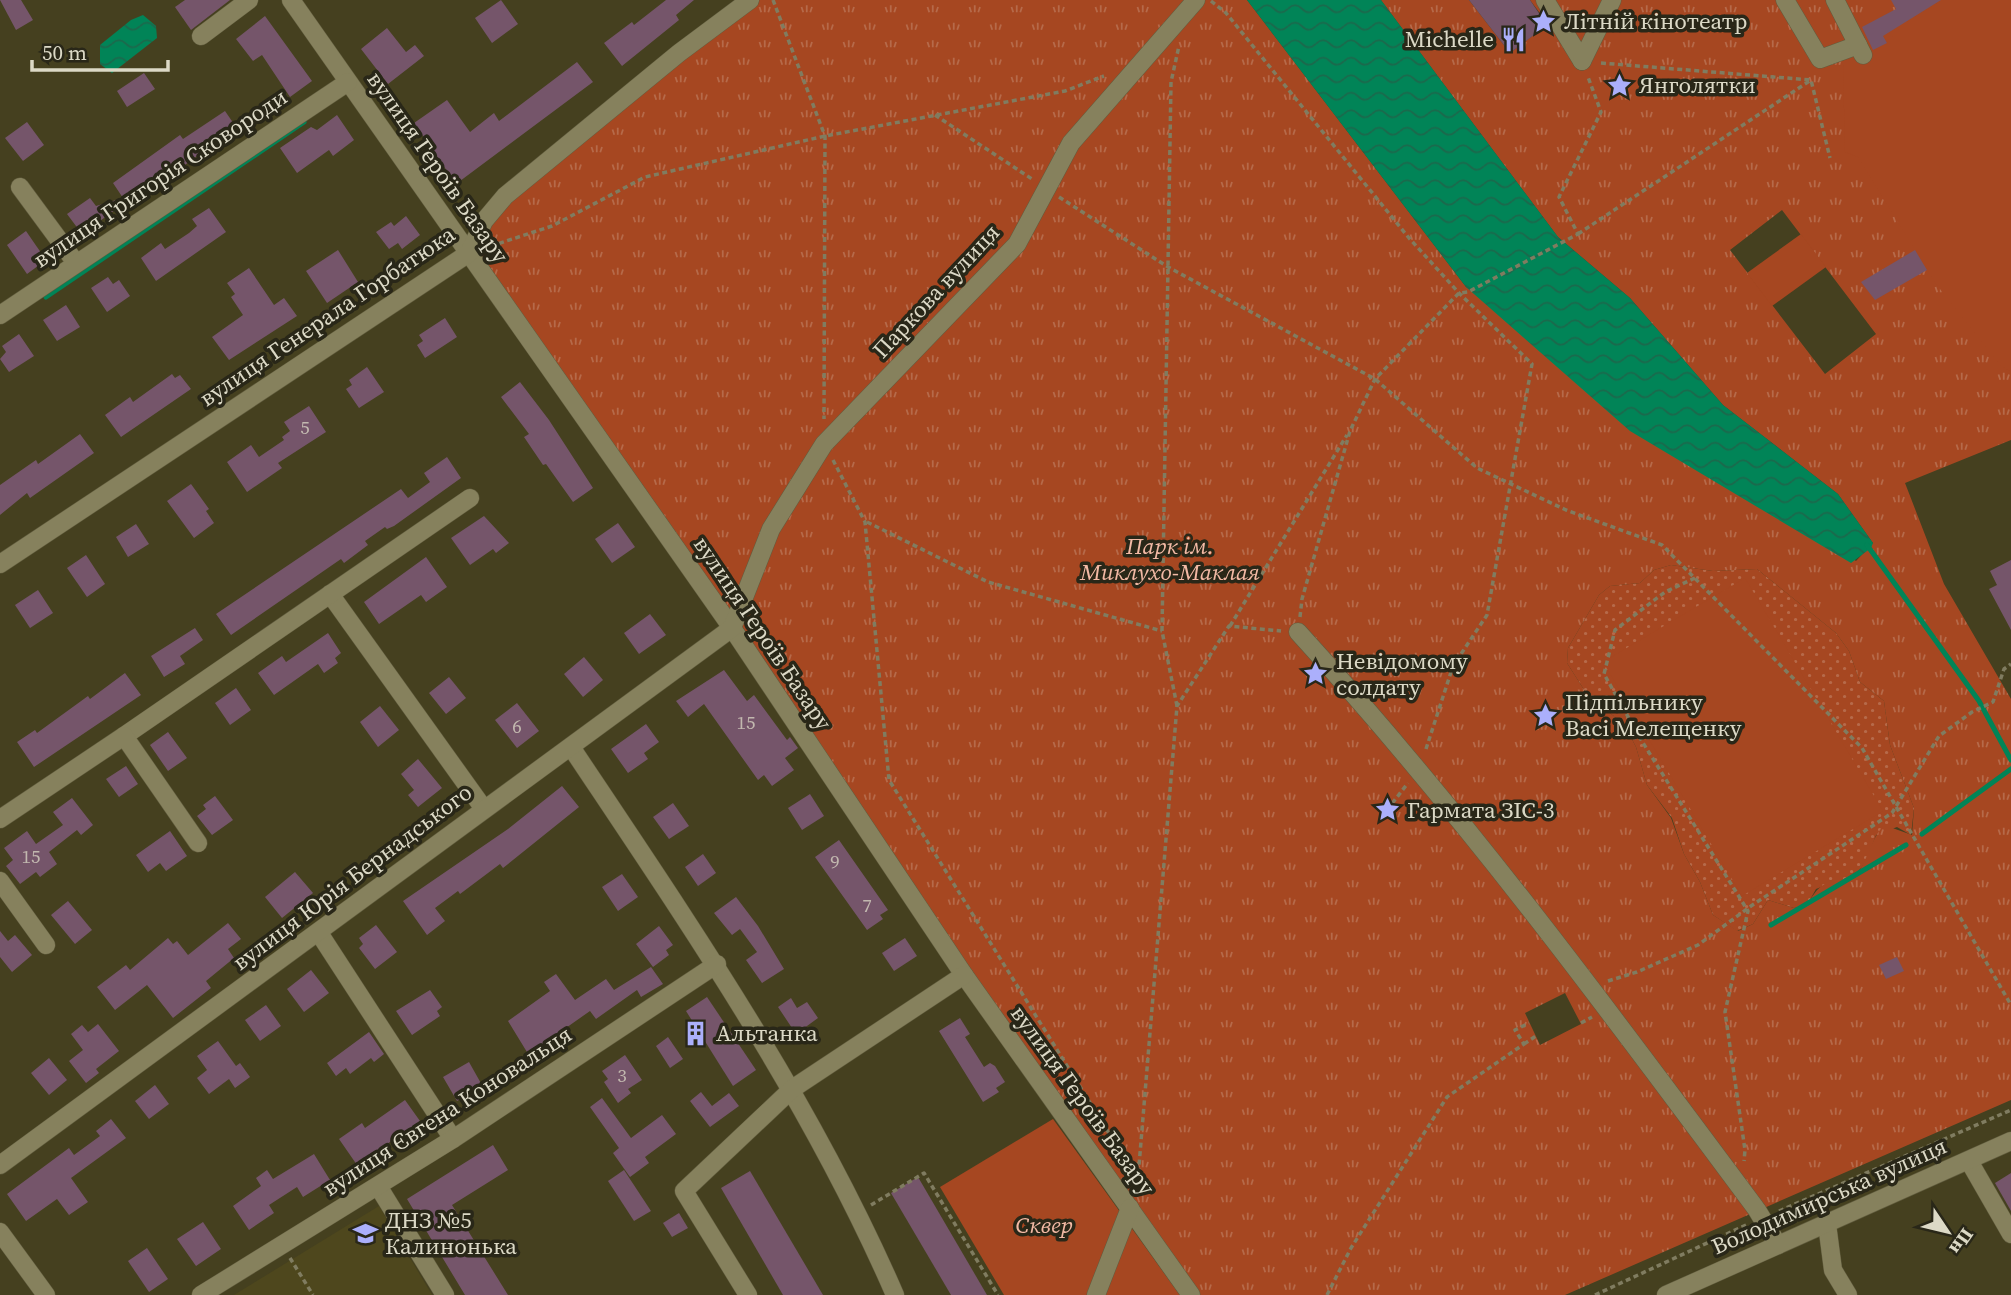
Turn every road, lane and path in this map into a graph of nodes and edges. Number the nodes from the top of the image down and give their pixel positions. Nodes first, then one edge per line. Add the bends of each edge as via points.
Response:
1 (249, 0) edge
2 (291, 0) edge
3 (750, 0) edge
4 (773, 0) edge
5 (1209, 0) edge
6 (1545, 0) edge
7 (1612, 0) edge
8 (1785, 0) edge
9 (1835, 0) edge
10 (1191, 6) edge
11 (201, 36) dead end
12 (1819, 59) junction
13 (1582, 61) junction
14 (1142, 62) junction
15 (1811, 80) junction
16 (348, 82) junction
17 (935, 116) junction
18 (825, 136) junction
19 (1830, 158) dead end
20 (20, 187) dead end
21 (1046, 188) junction
22 (1578, 234) junction
23 (469, 254) junction
24 (76, 263) junction
25 (1168, 267) junction
26 (1459, 293) junction
27 (0, 315) edge
28 (1375, 379) junction
29 (1350, 430) junction
30 (824, 444) junction
31 (1510, 484) junction
32 (470, 498) dead end
33 (866, 522) junction
34 (0, 564) edge
35 (1695, 578) junction
36 (330, 594) junction
37 (1302, 598) dead end
38 (1229, 626) junction
39 (732, 628) junction
40 (1162, 631) junction
41 (1298, 632) joint
42 (2011, 664) edge
43 (1177, 706) junction
44 (124, 736) junction
45 (571, 747) junction
46 (1420, 769) junction
47 (1896, 807) junction
48 (484, 809) junction
49 (1387, 810) dead end
50 (0, 819) edge
51 (198, 844) dead end
52 (0, 881) edge
53 (1748, 911) junction
54 (319, 933) junction
55 (47, 945) dead end
56 (716, 964) junction
57 (964, 975) junction
58 (1589, 986) junction
59 (2011, 1005) edge
60 (1595, 1015) dead end
61 (1530, 1023) dead end
62 (1581, 1023) dead end
63 (1536, 1036) dead end
64 (1524, 1044) junction
65 (792, 1089) junction
66 (2011, 1110) edge
67 (453, 1139) junction
68 (2011, 1141) edge
69 (1969, 1161) junction
70 (0, 1165) edge
71 (1140, 1183) junction
72 (378, 1186) junction
73 (1740, 1188) junction
74 (1130, 1208) junction
75 (857, 1213) junction
76 (1762, 1218) junction
77 (1827, 1224) junction
78 (0, 1233) edge
79 (2011, 1234) edge
80 (281, 1245) junction
81 (1778, 1245) junction
82 (46, 1295) edge
83 (201, 1295) edge
84 (313, 1295) edge
85 (445, 1295) edge
86 (748, 1295) edge
87 (895, 1295) edge
88 (998, 1295) edge
89 (1096, 1295) edge
90 (1191, 1295) edge
91 (1327, 1295) edge
92 (1595, 1295) edge
93 (1666, 1295) edge
94 (1848, 1295) edge

1 - 11 street
2 - 16 street, вулиця Героїв Базару
3 - 23 street, вулиця Генерала Горбатюка via 505,196 484,221
4 - 18 path
5 - 26 path via 1226,13
6 - 13 street
7 - 13 street
8 - 12 street
9 - 12 street via 1861,50
10 - 14 street, Паркова вулиця
10 - 25 path via 1171,82
12 - 15 path
13 - 15 path
13 - 22 path via 1601,112 1559,197
14 - 17 path via 1065,91
14 - 21 street, Паркова вулиця via 1071,143
15 - 19 path
15 - 22 path
16 - 23 street, вулиця Героїв Базару
16 - 24 street, вулиця Григорія Сковороди
17 - 18 path
17 - 21 path
18 - 23 path via 645,177 552,226
18 - 30 path
20 - 24 street
21 - 25 path
21 - 30 street, Паркова вулиця via 1017,244
22 - 26 path
23 - 34 street, вулиця Генерала Горбатюка
23 - 39 street, вулиця Героїв Базару
24 - 27 street, вулиця Григорія Сковороди
25 - 28 path
25 - 40 path
26 - 28 path
26 - 31 path via 1532,364
28 - 29 path
28 - 31 path via 1477,468
29 - 37 path
29 - 38 path
30 - 33 path
30 - 39 street, Паркова вулиця via 771,529
31 - 35 path via 1662,545
31 - 46 path via 1487,615 1453,666
32 - 36 street
33 - 40 path via 988,582
33 - 71 path via 889,780
35 - 47 path via 1862,748
35 - 53 path via 1665,592 1615,630 1604,674
36 - 44 street
36 - 48 street
38 - 41 path
38 - 43 path
39 - 45 street, вулиця Юрія Бернадського
39 - 57 street, вулиця Героїв Базару
40 - 43 path
41 - 46 street
42 - 47 path via 2004,669 1993,702 1939,736
43 - 71 path
44 - 50 street
44 - 51 street
45 - 48 street, вулиця Юрія Бернадського
45 - 56 street
46 - 49 path
46 - 58 street
47 - 53 path
47 - 59 path
48 - 54 street, вулиця Юрія Бернадського
52 - 55 street
53 - 58 path via 1699,945 1637,972
53 - 73 path via 1725,1012 1745,1150
54 - 67 street
54 - 70 street, вулиця Юрія Бернадського
56 - 65 street
56 - 67 street, вулиця Євгена Коновальця
57 - 65 street
57 - 74 street, вулиця Героїв Базару
58 - 73 street
60 - 62 path
61 - 64 path via 1516,1030
63 - 64 path
64 - 91 path via 1447,1097 1351,1248
65 - 75 street
65 - 86 street via 684,1191
66 - 76 path
67 - 72 street, вулиця Євгена Коновальця
68 - 69 street, Володимирська вулиця
69 - 77 street, Володимирська вулиця
69 - 79 street
71 - 74 path
72 - 80 street, вулиця Євгена Коновальця
72 - 85 street
73 - 76 street
74 - 89 street
74 - 90 street, вулиця Героїв Базару
75 - 87 street
75 - 88 path via 924,1173
76 - 81 street
76 - 92 path
77 - 81 street, Володимирська вулиця
77 - 94 street via 1833,1270
78 - 82 street
80 - 83 street, вулиця Євгена Коновальця
80 - 84 path
81 - 93 street, Володимирська вулиця

